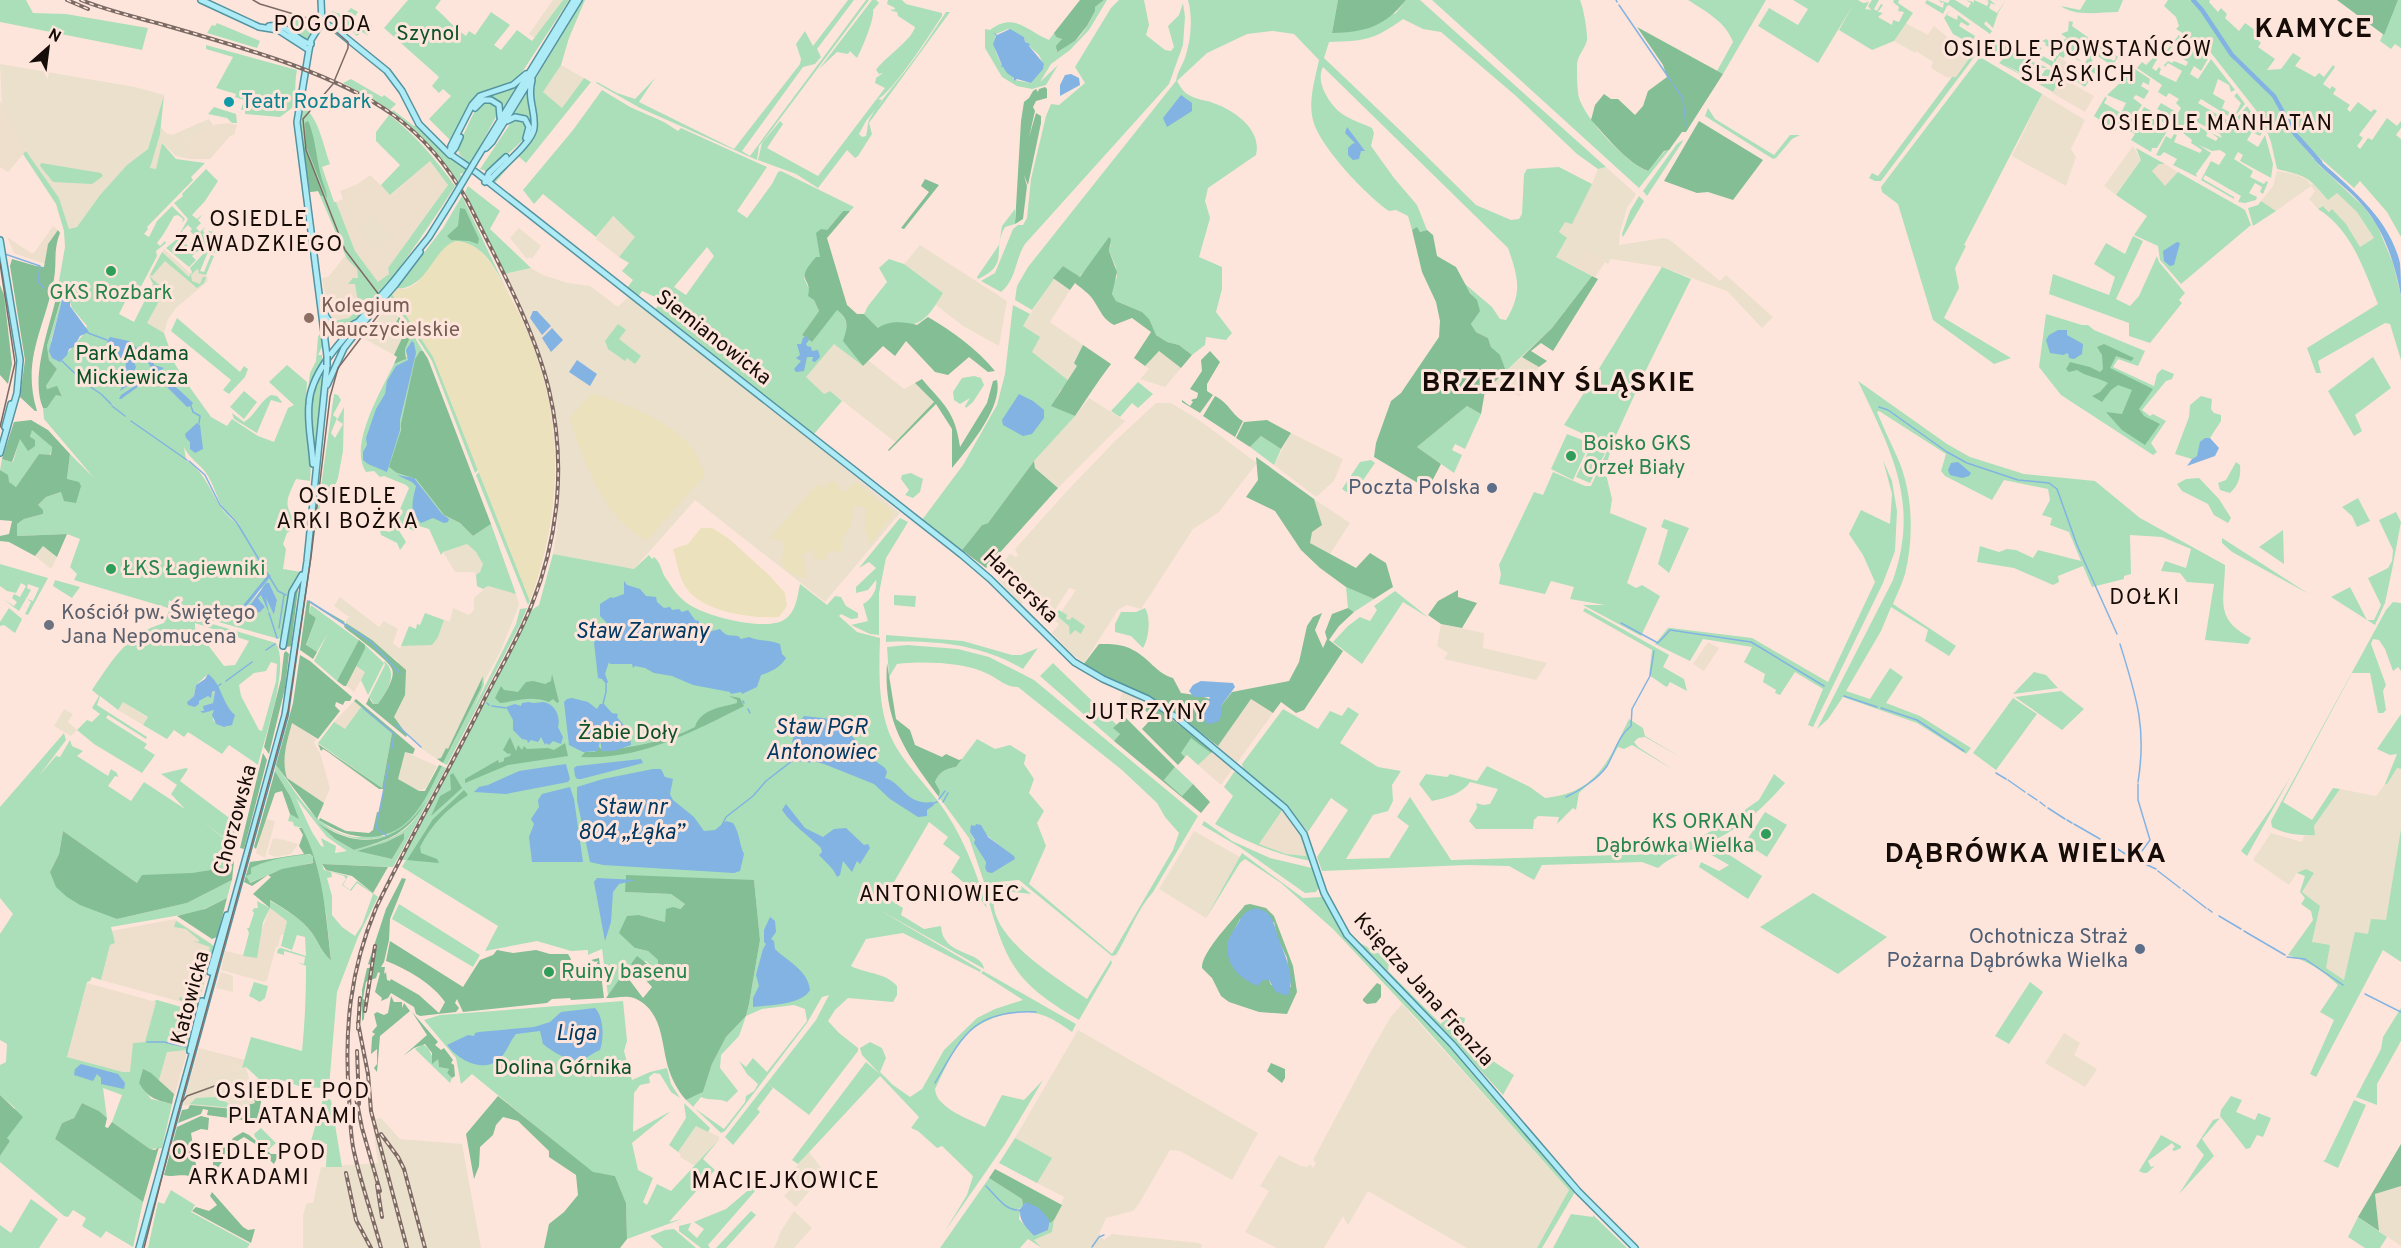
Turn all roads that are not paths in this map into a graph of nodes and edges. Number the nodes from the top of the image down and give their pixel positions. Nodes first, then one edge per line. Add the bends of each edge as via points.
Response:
1 (201, 0) edge
2 (321, 0) edge
3 (574, 0) edge
4 (579, 0) edge
5 (325, 23) junction
6 (310, 47) junction
7 (532, 72) junction
8 (501, 123) junction
9 (453, 147) junction
10 (442, 149) junction
11 (450, 154) junction
12 (460, 159) junction
13 (477, 172) junction
14 (489, 173) junction
15 (485, 182) junction
16 (0, 240) edge
17 (0, 255) edge
18 (321, 303) junction
19 (375, 306) junction
20 (360, 320) junction
21 (325, 390) junction
22 (4, 434) junction
23 (0, 453) edge
24 (315, 478) junction
25 (901, 507) joint
26 (310, 526) junction
27 (302, 575) junction
28 (294, 643) junction
29 (283, 646) dead end
30 (1120, 686) joint
31 (234, 896) junction
32 (171, 1119) joint
33 (143, 1232) junction
34 (139, 1248) edge
35 (1635, 1248) edge

1 - 6 main road
2 - 5 main road
3 - 7 main road
4 - 7 main road
5 - 6 main road, Chorzowska
5 - 6 main road, Chorzowska
5 - 10 main road, Siemianowicka via 387,71 419,124
6 - 18 main road, Chorzowska via 297,122
7 - 8 main road
7 - 9 main road via 513,85 480,96
7 - 15 main road via 532,135
8 - 9 main road via 499,105 483,100
8 - 14 main road via 520,117 528,123 529,133
8 - 19 main road, bridge via 425,242
9 - 10 main road
9 - 11 main road
9 - 12 main road
10 - 11 main road, Siemianowicka
11 - 12 main road, Siemianowicka
11 - 15 main road, Siemianowicka
12 - 13 main road, Siemianowicka
13 - 14 main road
13 - 15 main road, Siemianowicka
14 - 15 main road
15 - 25 main road, Siemianowicka
16 - 22 main road via 20,360 17,393
17 - 22 main road via 18,365
18 - 20 main road via 336,328
18 - 21 main road, Chorzowska, bridge via 327,356
19 - 20 main road
19 - 21 main road via 342,352
20 - 24 main road via 312,382 309,407
21 - 24 main road, Chorzowska
22 - 23 main road
24 - 26 main road, Chorzowska
25 - 30 main road, Harcerska via 979,569 1074,662
26 - 27 main road, Chorzowska
26 - 28 main road, Chorzowska
27 - 28 main road, Chorzowska
27 - 29 main road via 292,592
28 - 31 main road, Chorzowska via 288,700
30 - 35 main road, Księdza Jana Frenzla via 1176,717 1285,808 1304,834 1330,908 1356,946 1452,1044 1562,1173
31 - 32 main road, Chorzowska
31 - 33 main road, Katowicka
32 - 33 main road, Katowicka
33 - 34 main road, Katowicka

